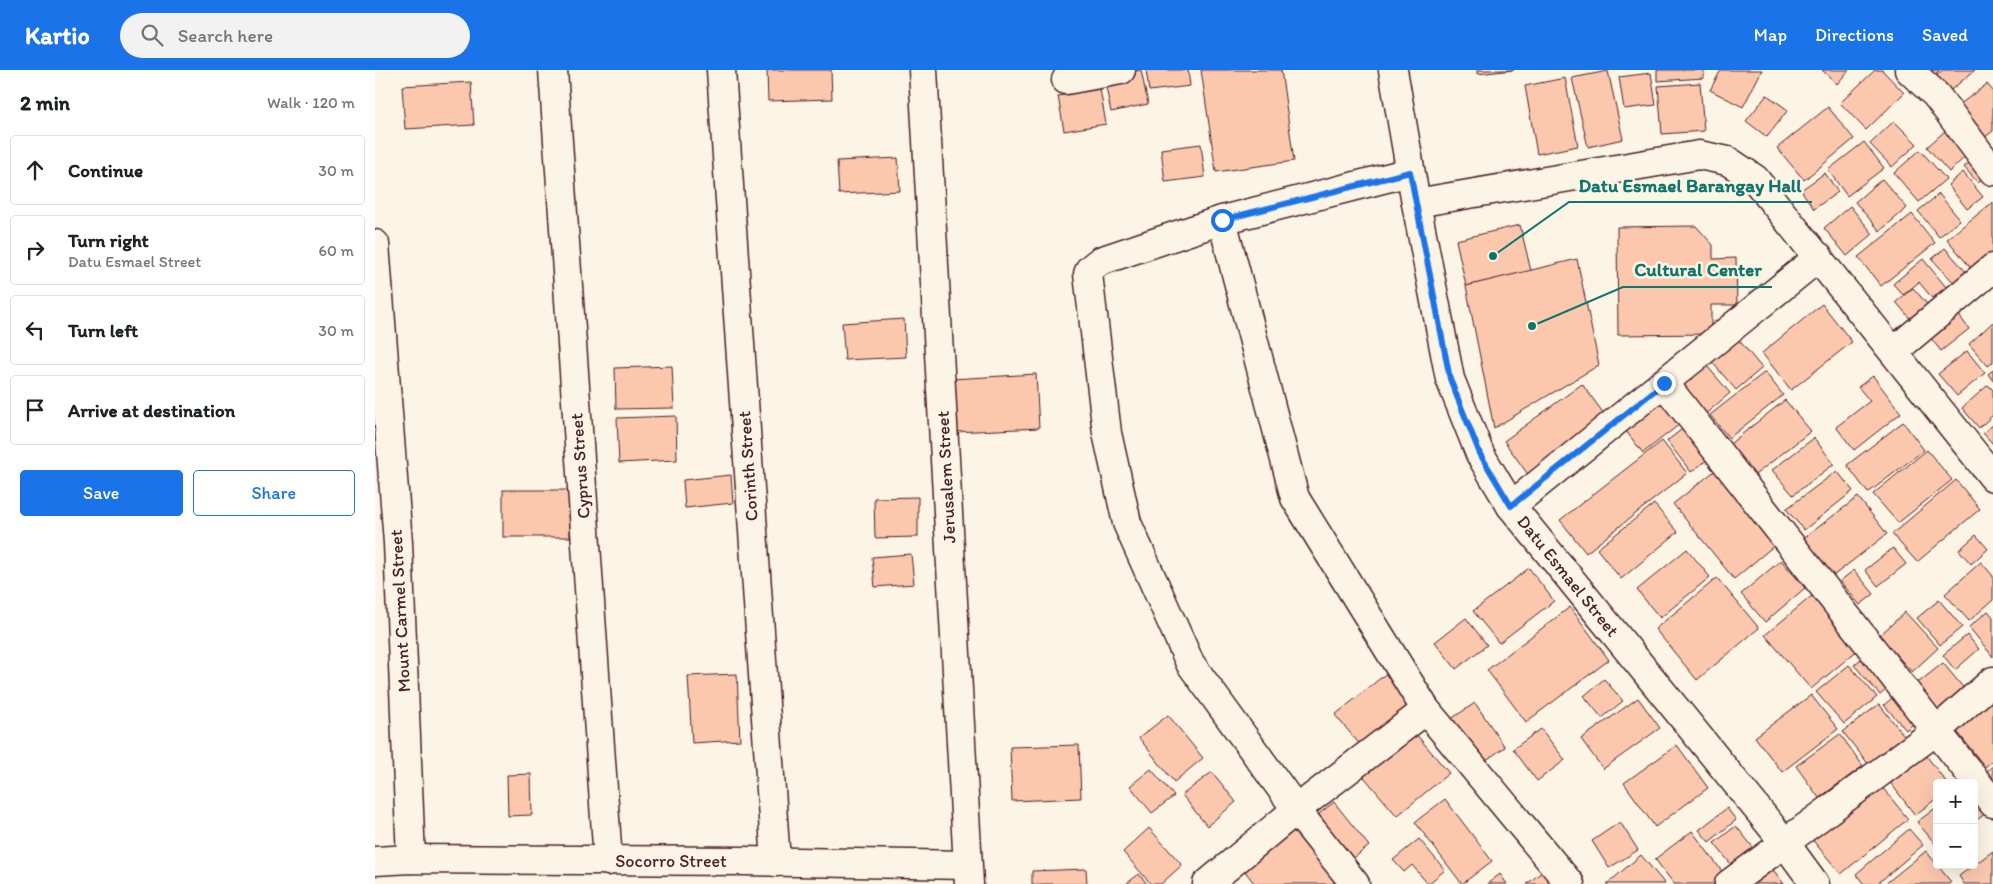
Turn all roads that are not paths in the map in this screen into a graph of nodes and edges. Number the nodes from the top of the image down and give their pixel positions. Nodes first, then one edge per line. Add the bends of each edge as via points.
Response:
1 (553, 70) edge
2 (721, 70) edge
3 (923, 70) edge
4 (1121, 70) edge
5 (1393, 70) edge
6 (1909, 70) edge
7 (1065, 80) dead end
8 (1993, 171) edge
9 (1410, 172) junction
10 (1416, 204) junction
11 (1222, 220) junction
12 (375, 255) edge
13 (1819, 257) junction
14 (1993, 268) edge
15 (1894, 351) junction
16 (1664, 383) junction
17 (1993, 477) edge
18 (1511, 506) junction
19 (1993, 682) edge
20 (1426, 710) junction
21 (1936, 731) junction
22 (1993, 803) edge
23 (1297, 809) junction
24 (1785, 843) junction
25 (411, 860) junction
26 (375, 861) edge
27 (608, 861) junction
28 (776, 862) junction
29 (968, 875) edge
30 (1207, 884) edge
31 (1355, 884) edge
32 (1570, 884) edge
33 (1729, 884) edge
34 (1815, 884) edge

1 - 27 street, Cyprus Street
2 - 28 street, Corinth Street
3 - 29 street, Jerusalem Street
4 - 7 street
5 - 9 street, Datu Esmael Street
6 - 8 street via 1936,95
9 - 10 street, Datu Esmael Street
9 - 11 street
10 - 13 street via 1699,155 1728,161 1755,179
10 - 18 street, Datu Esmael Street via 1450,379 1480,454
11 - 20 street via 1295,498
11 - 23 street via 1095,265 1088,274 1090,305 1107,433 1127,523 1190,663
12 - 25 street, Mount Carmel Street via 398,543
13 - 15 street
13 - 16 street
14 - 15 street
15 - 17 street
16 - 18 street
16 - 21 street
18 - 24 street, Datu Esmael Street
19 - 21 street
20 - 23 street
20 - 32 street
21 - 22 street
21 - 24 street
23 - 30 street
23 - 31 street
24 - 33 street
24 - 34 street, Datu Esmael Street
25 - 26 street, Socorro Street
25 - 27 street, Socorro Street
27 - 28 street, Socorro Street
28 - 29 street, Socorro Street

